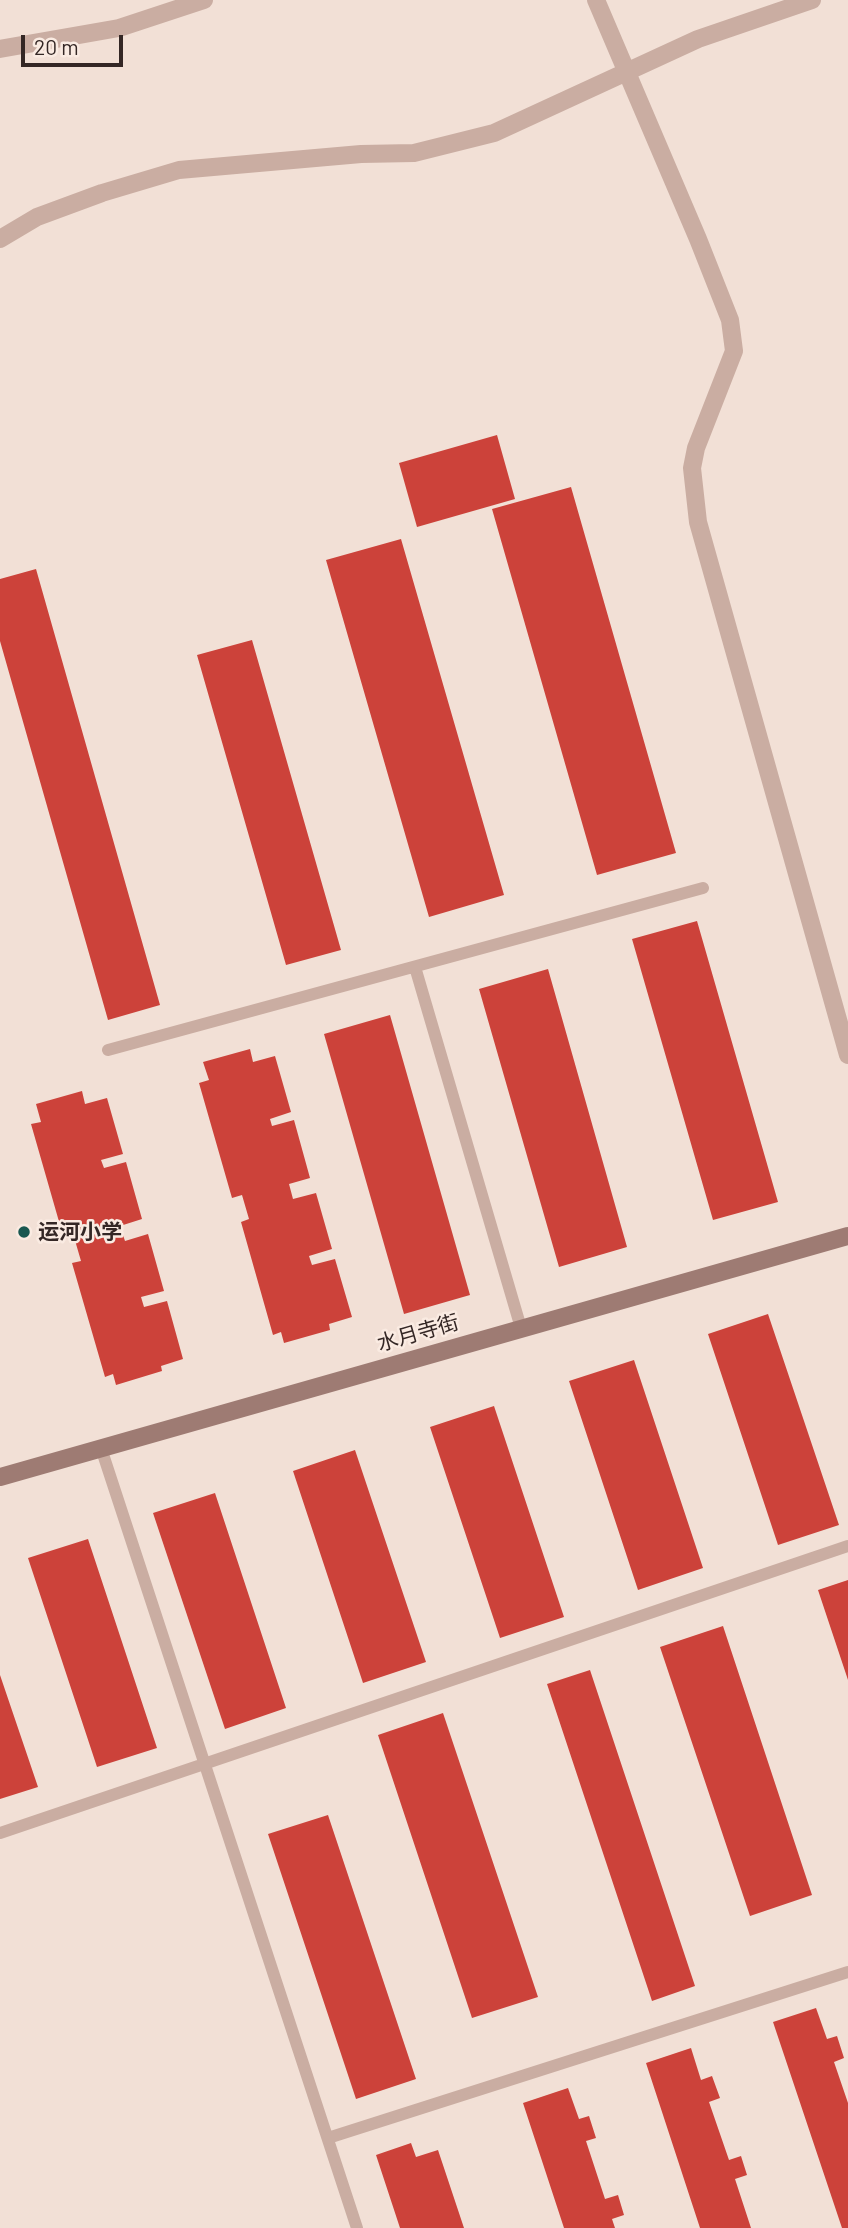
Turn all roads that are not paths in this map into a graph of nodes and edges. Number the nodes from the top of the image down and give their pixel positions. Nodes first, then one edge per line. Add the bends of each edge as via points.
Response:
1 (204, 0) edge
2 (596, 0) edge
3 (812, 0) edge
4 (0, 49) edge
5 (628, 70) junction
6 (0, 239) edge
7 (703, 888) dead end
8 (415, 967) junction
9 (108, 1051) dead end
10 (848, 1055) edge
11 (848, 1236) edge
12 (521, 1328) junction
13 (100, 1448) junction
14 (0, 1477) edge
15 (848, 1546) edge
16 (205, 1764) junction
17 (0, 1833) edge
18 (848, 1972) edge
19 (328, 2138) junction
20 (357, 2228) edge

1 - 4 street via 119,28
2 - 5 street
3 - 5 street via 698,39
5 - 6 street via 494,133 414,153 179,170 37,217
5 - 10 street via 730,320 734,351 692,468 698,522
7 - 8 lane
8 - 9 lane
8 - 12 lane
11 - 12 street, 水月寺街
12 - 13 street, 水月寺街
13 - 14 street, 水月寺街
13 - 16 lane
15 - 16 lane
16 - 17 lane
16 - 19 lane
18 - 19 lane
19 - 20 lane

